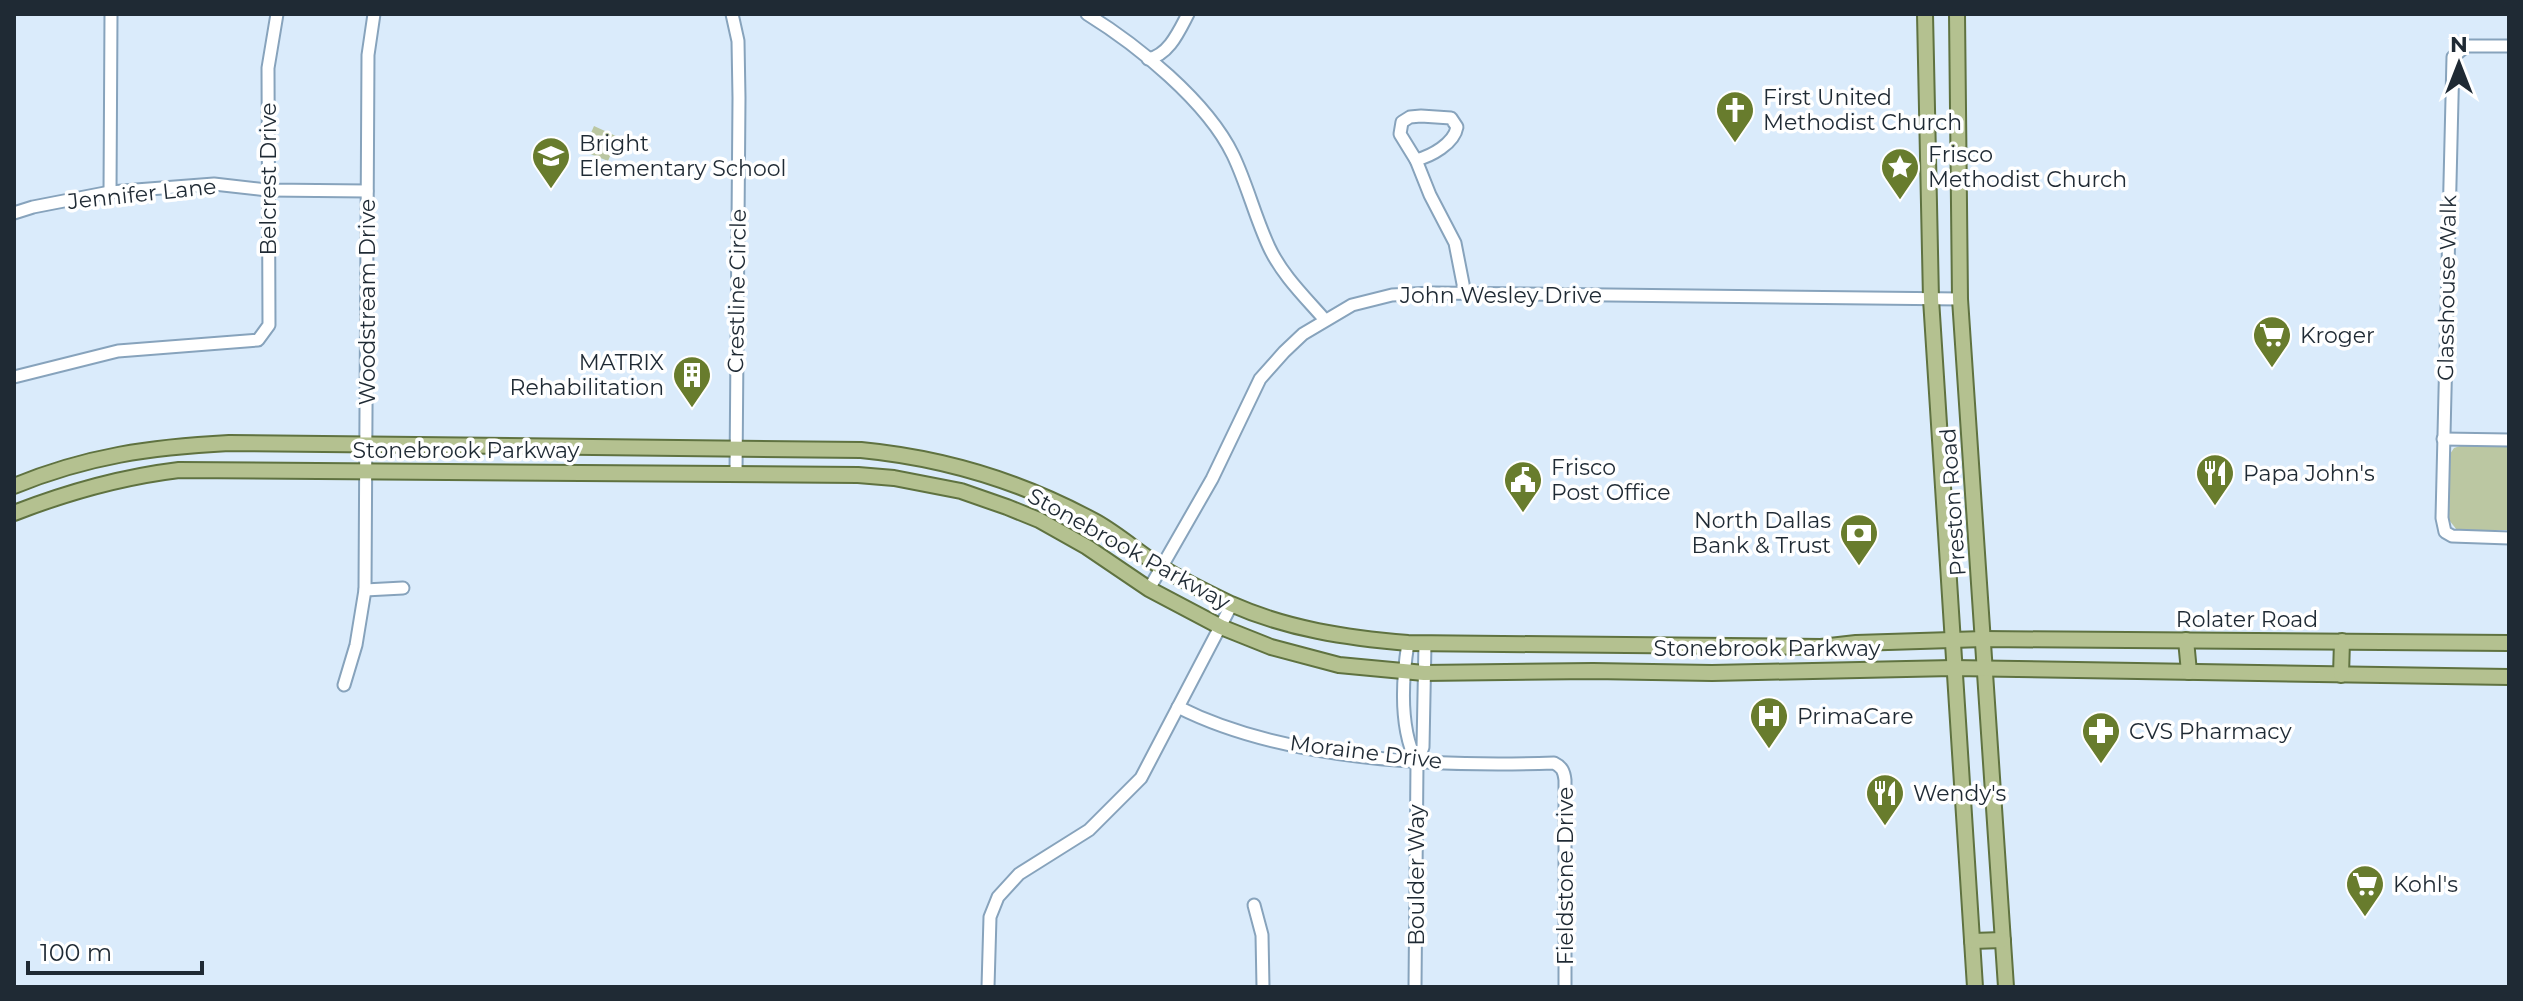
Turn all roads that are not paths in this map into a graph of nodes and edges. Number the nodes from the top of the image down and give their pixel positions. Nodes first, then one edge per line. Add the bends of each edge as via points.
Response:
1 (111, 14) edge
2 (277, 14) edge
3 (374, 14) edge
4 (732, 14) edge
5 (1087, 14) edge
6 (1188, 14) edge
7 (1925, 14) edge
8 (1957, 14) edge
9 (2509, 46) edge
10 (1148, 59) junction
11 (1416, 160) junction
12 (267, 190) junction
13 (367, 191) junction
14 (110, 192) junction
15 (14, 213) edge
16 (1465, 294) junction
17 (1931, 299) junction
18 (1960, 299) junction
19 (1325, 320) junction
20 (14, 377) edge
21 (2443, 439) junction
22 (2509, 440) edge
23 (366, 444) junction
24 (736, 448) junction
25 (967, 468) junction
26 (365, 472) junction
27 (736, 474) junction
28 (986, 474) junction
29 (14, 486) edge
30 (961, 491) junction
31 (979, 498) junction
32 (14, 513) edge
33 (2509, 538) edge
34 (1163, 568) junction
35 (403, 588) dead end
36 (1149, 589) junction
37 (365, 590) junction
38 (1232, 604) junction
39 (1221, 627) junction
40 (1984, 639) junction
41 (1951, 640) junction
42 (2186, 640) junction
43 (2342, 641) junction
44 (1408, 643) junction
45 (1425, 643) junction
46 (2509, 643) edge
47 (1593, 645) junction
48 (1714, 646) junction
49 (1953, 668) junction
50 (1986, 668) junction
51 (1593, 671) junction
52 (1403, 672) junction
53 (2189, 672) junction
54 (1424, 673) junction
55 (1712, 673) junction
56 (2341, 675) junction
57 (2509, 677) edge
58 (344, 685) dead end
59 (1178, 707) junction
60 (1417, 763) junction
61 (1560, 766) joint
62 (1254, 905) dead end
63 (2003, 940) junction
64 (1972, 941) junction
65 (988, 987) edge
66 (1263, 987) edge
67 (1415, 987) edge
68 (1565, 987) edge
69 (1975, 987) edge
70 (2006, 987) edge

1 - 14 street
2 - 12 street, Belcrest Drive via 268,68
3 - 13 street, Woodstream Drive via 368,55
4 - 24 street, Crestline Circle via 739,98
5 - 10 street
6 - 10 street via 1177,36 1158,57
7 - 17 main road, Preston Road
8 - 18 main road, Preston Road
9 - 21 street, Glasshouse Walk via 2466,46 2453,57
10 - 19 street via 1220,134 1269,247
11 - 11 street via 1450,142 1457,127 1451,118 1421,116 1402,122 1400,134
11 - 16 street via 1455,243
12 - 13 street, Jennifer Lane
12 - 14 street, Jennifer Lane via 214,184
12 - 20 street, Belcrest Drive via 269,325 258,340 118,351
13 - 23 street, Woodstream Drive
14 - 15 street, Jennifer Lane
16 - 17 street, John Wesley Drive
16 - 19 street, John Wesley Drive via 1373,298
17 - 18 street, John Wesley Drive
17 - 41 main road, Preston Road
18 - 40 main road, Preston Road
19 - 34 street, John Wesley Drive via 1303,334 1260,379
21 - 22 street
21 - 33 street, Glasshouse Walk via 2445,532
23 - 24 main road, Stonebrook Parkway
23 - 26 street, Woodstream Drive
23 - 29 main road, Stonebrook Parkway via 229,443 150,449 89,459
24 - 25 main road, Stonebrook Parkway via 861,450
24 - 27 street, Crestline Circle
25 - 28 main road, Stonebrook Parkway
25 - 30 main road
26 - 27 main road, Stonebrook Parkway
26 - 32 main road, Stonebrook Parkway via 179,470 136,475
26 - 37 street, Woodstream Drive
27 - 30 main road, Stonebrook Parkway via 858,475
28 - 31 main road
28 - 34 main road, Stonebrook Parkway via 1099,523
30 - 31 main road, Stonebrook Parkway
31 - 36 main road, Stonebrook Parkway via 1039,520
34 - 36 street, John Wesley Drive
34 - 38 main road, Stonebrook Parkway
35 - 37 street
36 - 39 main road, Stonebrook Parkway
37 - 58 street, Woodstream Drive
38 - 39 street
38 - 44 main road, Stonebrook Parkway via 1325,633
39 - 52 main road, Stonebrook Parkway via 1339,665
39 - 59 street
40 - 41 main road, Stonebrook Parkway
40 - 42 main road, Rolater Road
40 - 50 main road, Preston Road
41 - 48 main road, Stonebrook Parkway
41 - 49 main road, Preston Road
42 - 43 main road, Rolater Road
42 - 53 main road
43 - 46 main road, Rolater Road
43 - 56 main road
44 - 45 main road, Stonebrook Parkway
44 - 52 street, Boulder Way
45 - 47 main road, Stonebrook Parkway
45 - 54 street, Boulder Way
47 - 48 main road, Stonebrook Parkway
47 - 51 main road
48 - 55 main road
49 - 50 main road, Stonebrook Parkway
49 - 55 main road, Stonebrook Parkway
49 - 64 main road, Preston Road
50 - 53 main road
50 - 63 main road, Preston Road
51 - 54 main road, Stonebrook Parkway
51 - 55 main road, Stonebrook Parkway
52 - 54 main road, Stonebrook Parkway
52 - 60 street, Boulder Way via 1408,745
53 - 56 main road
54 - 60 street, Boulder Way via 1423,747
56 - 57 main road
59 - 60 street, Moraine Drive via 1256,736
59 - 65 street via 1141,778 1121,800 1089,830 1019,874 998,897 990,917
60 - 61 street, Moraine Drive
60 - 67 street, Boulder Way
61 - 68 street, Fieldstone Drive via 1565,780
62 - 66 street via 1262,935
63 - 64 main road
63 - 70 main road, Preston Road
64 - 69 main road, Preston Road

